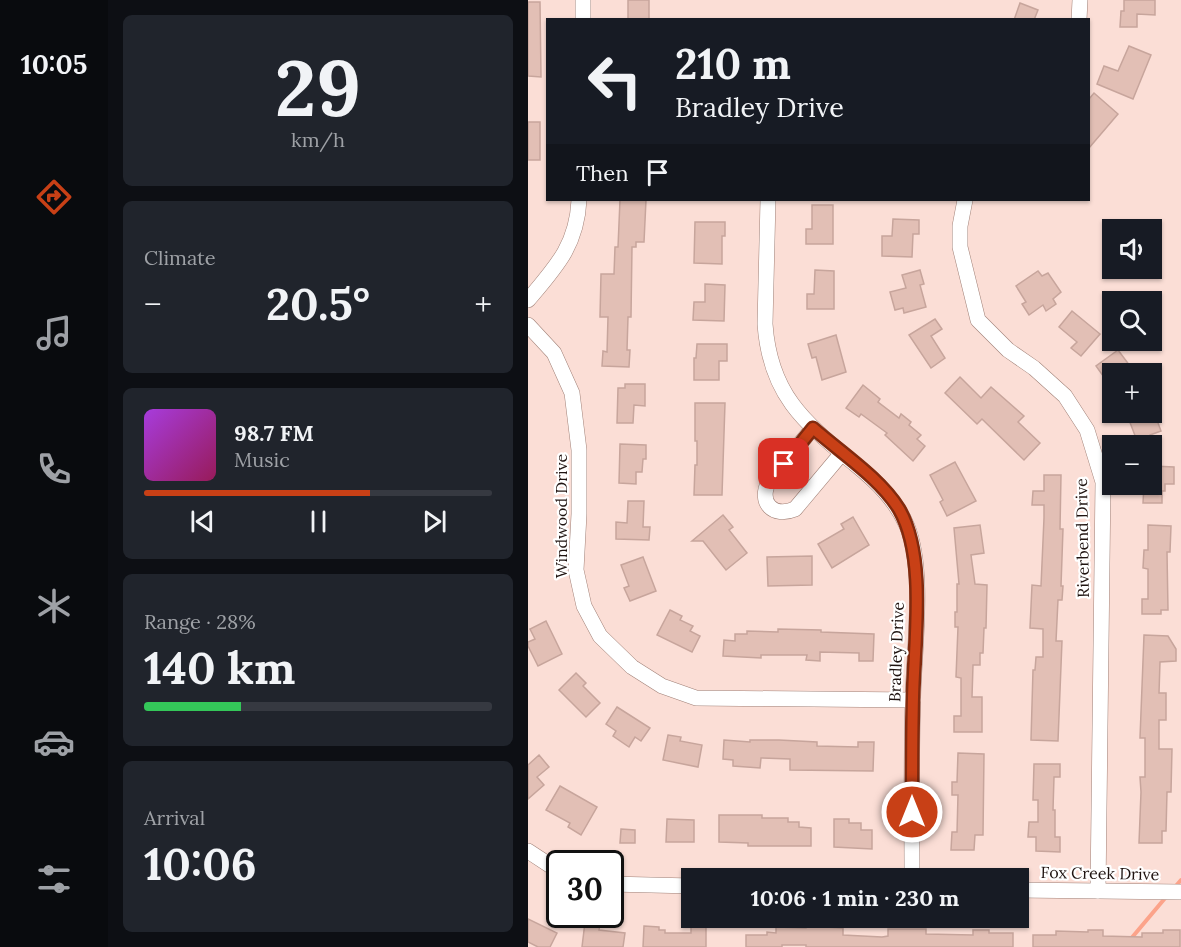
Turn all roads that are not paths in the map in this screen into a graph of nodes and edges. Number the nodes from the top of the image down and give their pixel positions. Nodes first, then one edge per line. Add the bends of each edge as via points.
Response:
1 (583, 0) edge
2 (1080, 0) edge
3 (583, 18) edge
4 (1079, 18) edge
5 (579, 201) edge
6 (768, 201) edge
7 (965, 201) edge
8 (528, 300) edge
9 (528, 325) edge
10 (813, 428) junction
11 (842, 453) junction
12 (913, 700) junction
13 (528, 851) edge
14 (546, 863) edge
15 (912, 868) edge
16 (624, 884) edge
17 (681, 886) edge
18 (1029, 890) edge
19 (1098, 891) junction
20 (1181, 892) edge

1 - 3 street
2 - 4 street
5 - 8 street via 578,220 570,243 549,278
6 - 10 street, Bradley Drive via 766,343 786,398
7 - 19 street, Riverbend Drive via 960,247 978,320 1065,396 1087,430 1103,482
9 - 12 street, Windwood Drive via 554,353 572,393 579,450 576,570 584,606 600,636 652,680 696,698
10 - 11 street, Bradley Drive
10 - 11 street via 765,489 769,507 778,513 795,509
11 - 12 street, Bradley Drive via 886,492 907,528 916,582
12 - 15 street, Bradley Drive
13 - 14 street
16 - 17 street
18 - 19 street, Fox Creek Drive
19 - 20 street, Fox Creek Drive

